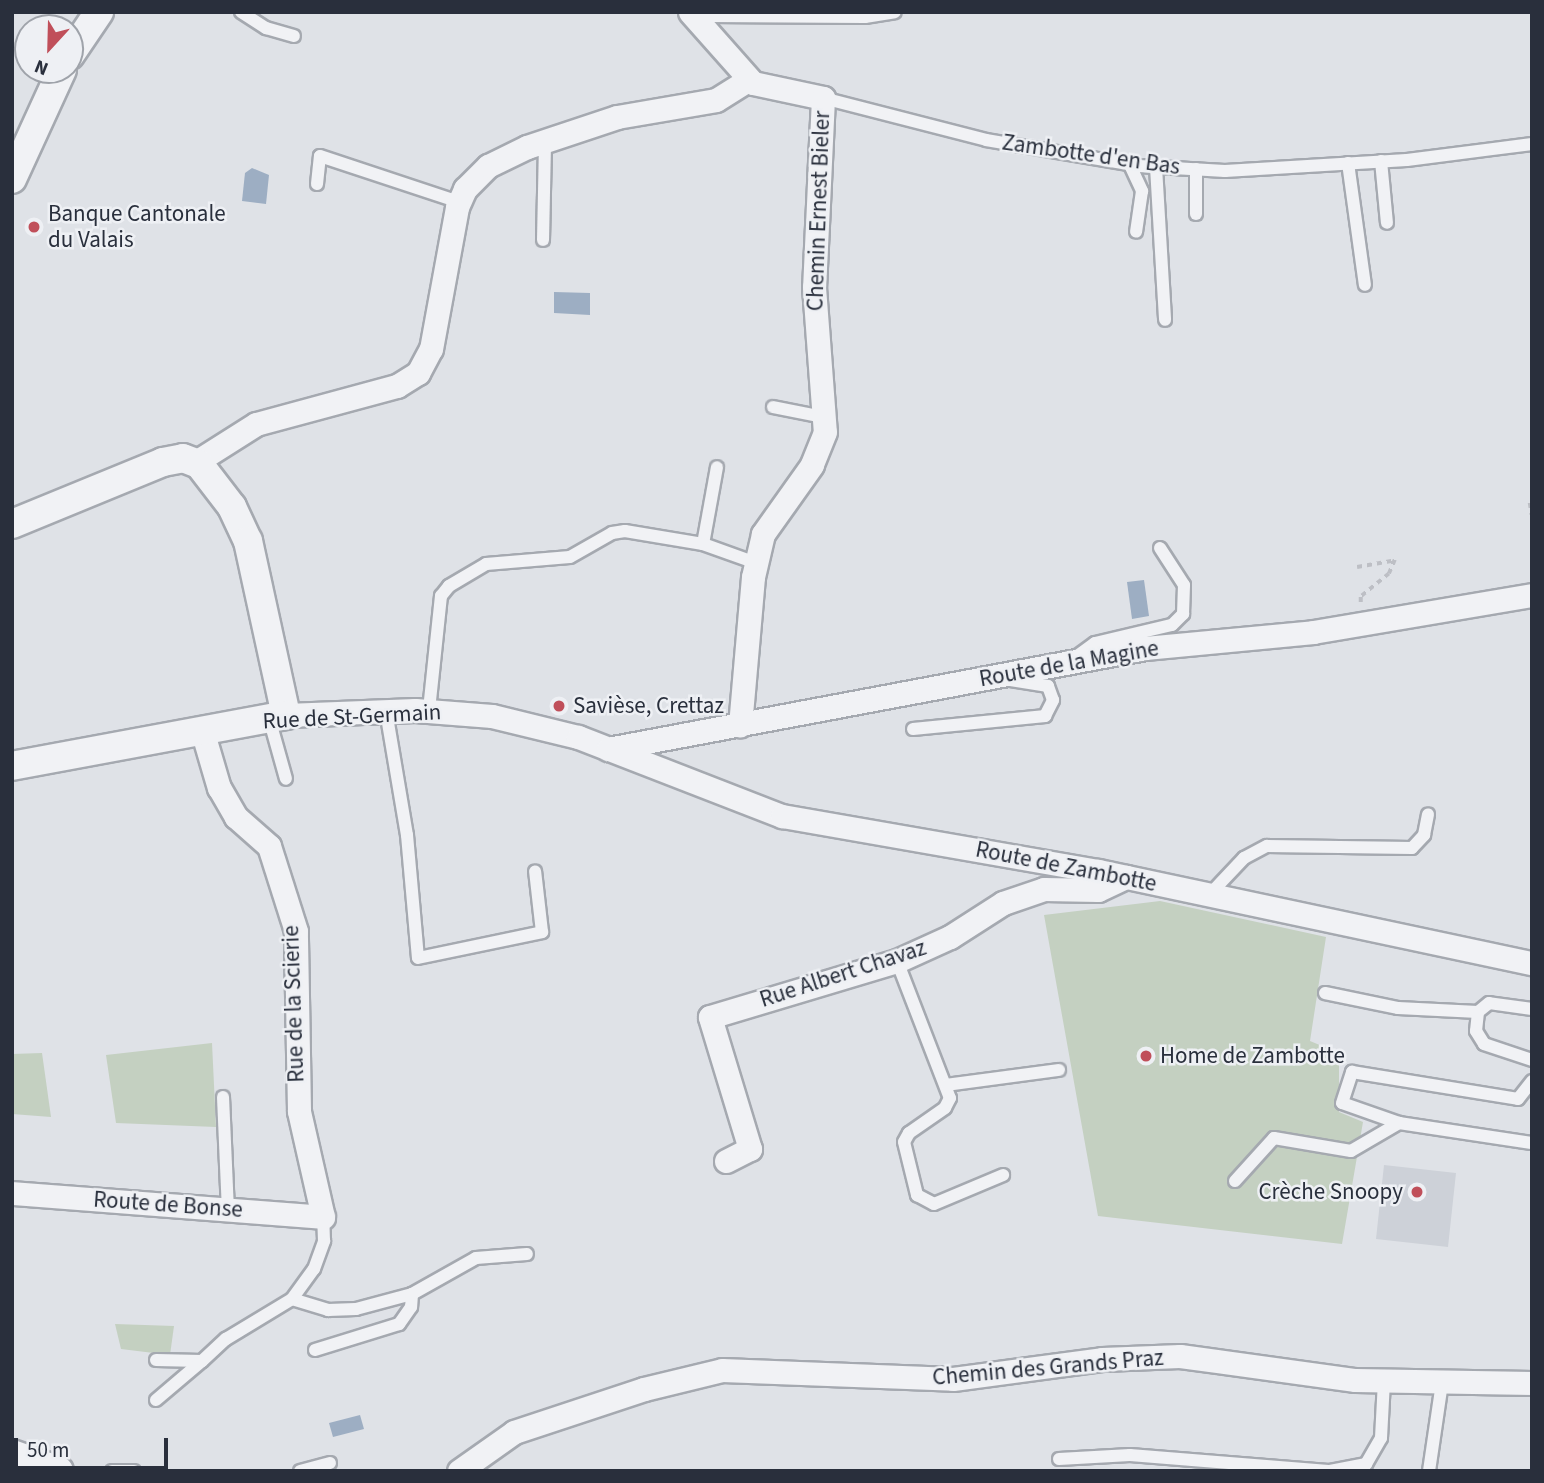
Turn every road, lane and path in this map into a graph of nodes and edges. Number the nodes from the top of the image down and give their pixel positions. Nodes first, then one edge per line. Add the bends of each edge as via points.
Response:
1 (99, 12) edge
2 (242, 12) edge
3 (895, 12) edge
4 (695, 18) edge
5 (84, 34) edge
6 (294, 36) dead end
7 (749, 79) junction
8 (56, 84) edge
9 (822, 98) junction
10 (545, 142) junction
11 (1532, 144) edge
12 (1381, 161) junction
13 (1348, 163) junction
14 (1130, 165) junction
15 (1156, 167) junction
16 (1196, 169) junction
17 (12, 179) edge
18 (317, 184) dead end
19 (459, 202) junction
20 (1196, 214) dead end
21 (1387, 223) dead end
22 (1136, 232) dead end
23 (543, 240) dead end
24 (1365, 285) dead end
25 (1165, 320) dead end
26 (773, 407) dead end
27 (823, 417) junction
28 (196, 462) junction
29 (717, 467) dead end
30 (1530, 503) dead end
31 (1532, 515) edge
32 (12, 524) edge
33 (703, 544) junction
34 (1160, 548) dead end
35 (756, 563) junction
36 (1357, 567) dead end
37 (1532, 595) edge
38 (1362, 624) junction
39 (1065, 663) junction
40 (1005, 675) junction
41 (429, 710) junction
42 (386, 711) junction
43 (277, 717) junction
44 (740, 724) junction
45 (913, 729) dead end
46 (202, 730) junction
47 (608, 749) junction
48 (12, 766) edge
49 (286, 779) dead end
50 (1428, 814) dead end
51 (534, 870) dead end
52 (1126, 877) junction
53 (1210, 894) junction
54 (897, 961) junction
55 (1532, 963) edge
56 (1325, 993) dead end
57 (1532, 1009) edge
58 (1478, 1012) junction
59 (1532, 1060) edge
60 (1059, 1070) dead end
61 (1532, 1081) edge
62 (946, 1085) junction
63 (223, 1097) dead end
64 (1399, 1123) junction
65 (1532, 1143) edge
66 (726, 1161) dead end
67 (1003, 1175) dead end
68 (1235, 1181) dead end
69 (12, 1194) edge
70 (228, 1210) junction
71 (323, 1217) junction
72 (527, 1254) dead end
73 (412, 1294) junction
74 (292, 1299) junction
75 (314, 1350) dead end
76 (156, 1360) dead end
77 (202, 1361) junction
78 (1384, 1381) junction
79 (1442, 1382) junction
80 (1532, 1383) edge
81 (156, 1400) dead end
82 (12, 1454) edge
83 (1059, 1459) dead end
84 (330, 1463) dead end
85 (60, 1471) edge
86 (112, 1471) edge
87 (134, 1471) edge
88 (299, 1471) edge
89 (459, 1471) edge
90 (1329, 1471) edge
91 (1429, 1471) edge

1 - 5 street
2 - 6 lane via 266,28
3 - 4 lane via 864,17
4 - 7 street
7 - 9 street via 767,88
7 - 10 street via 716,100 630,114
8 - 17 street
9 - 14 lane, Zambotte d'en Bas via 986,140
9 - 27 street, Chemin Ernest Bieler via 814,287
10 - 19 street via 488,166
10 - 23 lane
11 - 12 lane, Zambotte d'en Bas
12 - 13 lane, Zambotte d'en Bas
12 - 21 lane
13 - 16 lane, Zambotte d'en Bas
13 - 24 lane
14 - 15 lane, Zambotte d'en Bas
14 - 22 lane via 1142,191
15 - 16 lane, Zambotte d'en Bas
15 - 25 lane
16 - 20 lane
18 - 19 lane via 320,156
19 - 28 street via 431,349 418,373 397,386 256,424
26 - 27 lane
27 - 35 street, Chemin Ernest Bieler via 825,432 812,465 763,534
28 - 32 street via 183,458 163,462
28 - 43 street via 227,499 248,541
29 - 33 lane
30 - 31 path
33 - 35 lane
33 - 41 lane via 616,531 577,555 497,560 449,586 438,606
34 - 39 lane via 1184,585 1183,614 1172,625 1096,643
35 - 44 street, Chemin Ernest Bieler
36 - 38 path via 1395,560 1389,574 1361,597
37 - 38 street, Route de la Magine
38 - 39 street, Route de la Magine via 1145,648
39 - 40 street, Route de la Magine
40 - 44 street, Route de la Magine
40 - 45 lane via 1048,686 1053,700 1045,716
41 - 42 street, Rue de St-Germain
41 - 47 street, Rue de St-Germain via 492,716
42 - 43 street, Rue de St-Germain
42 - 51 lane via 407,835 418,958 542,932
43 - 46 street, Rue de St-Germain
43 - 49 lane
44 - 47 street, Route de la Magine
46 - 48 street, Rue de St-Germain
46 - 71 street, Rue de la Scierie via 219,788 236,817 269,846 296,931 299,1111
47 - 52 street, Route de Zambotte via 782,816
50 - 53 lane via 1424,835 1412,848 1267,846 1244,858
52 - 53 street, Route de Zambotte
52 - 54 street, Rue Albert Chavaz via 1098,890 1044,889 1003,903 950,937
53 - 55 street, Route de Zambotte
54 - 62 lane
54 - 66 street, Rue Albert Chavaz via 710,1017 750,1149
56 - 58 lane via 1398,1007
57 - 58 lane via 1489,1003
58 - 59 lane via 1476,1031 1483,1044
60 - 62 lane
61 - 64 lane via 1518,1100 1352,1072 1342,1103
62 - 67 lane via 948,1104 909,1133 904,1142 917,1195 934,1204
63 - 70 lane
64 - 65 lane
64 - 68 lane via 1351,1151 1274,1138
69 - 70 street, Route de Bonse
70 - 71 street, Route de Bonse
71 - 74 lane via 324,1241 314,1269
72 - 73 lane via 476,1258
73 - 74 lane via 356,1309 328,1310
73 - 75 lane via 411,1307 399,1324
74 - 77 lane via 226,1339
76 - 77 lane
77 - 81 lane
78 - 79 street, Chemin des Grands Praz
78 - 89 street, Chemin des Grands Praz via 1172,1356 1102,1359 953,1379 722,1370 682,1378 514,1432
78 - 90 lane via 1381,1438 1366,1464
79 - 80 street, Chemin des Grands Praz
79 - 91 lane
82 - 85 street
83 - 90 lane via 1130,1455
84 - 88 lane
86 - 87 lane

